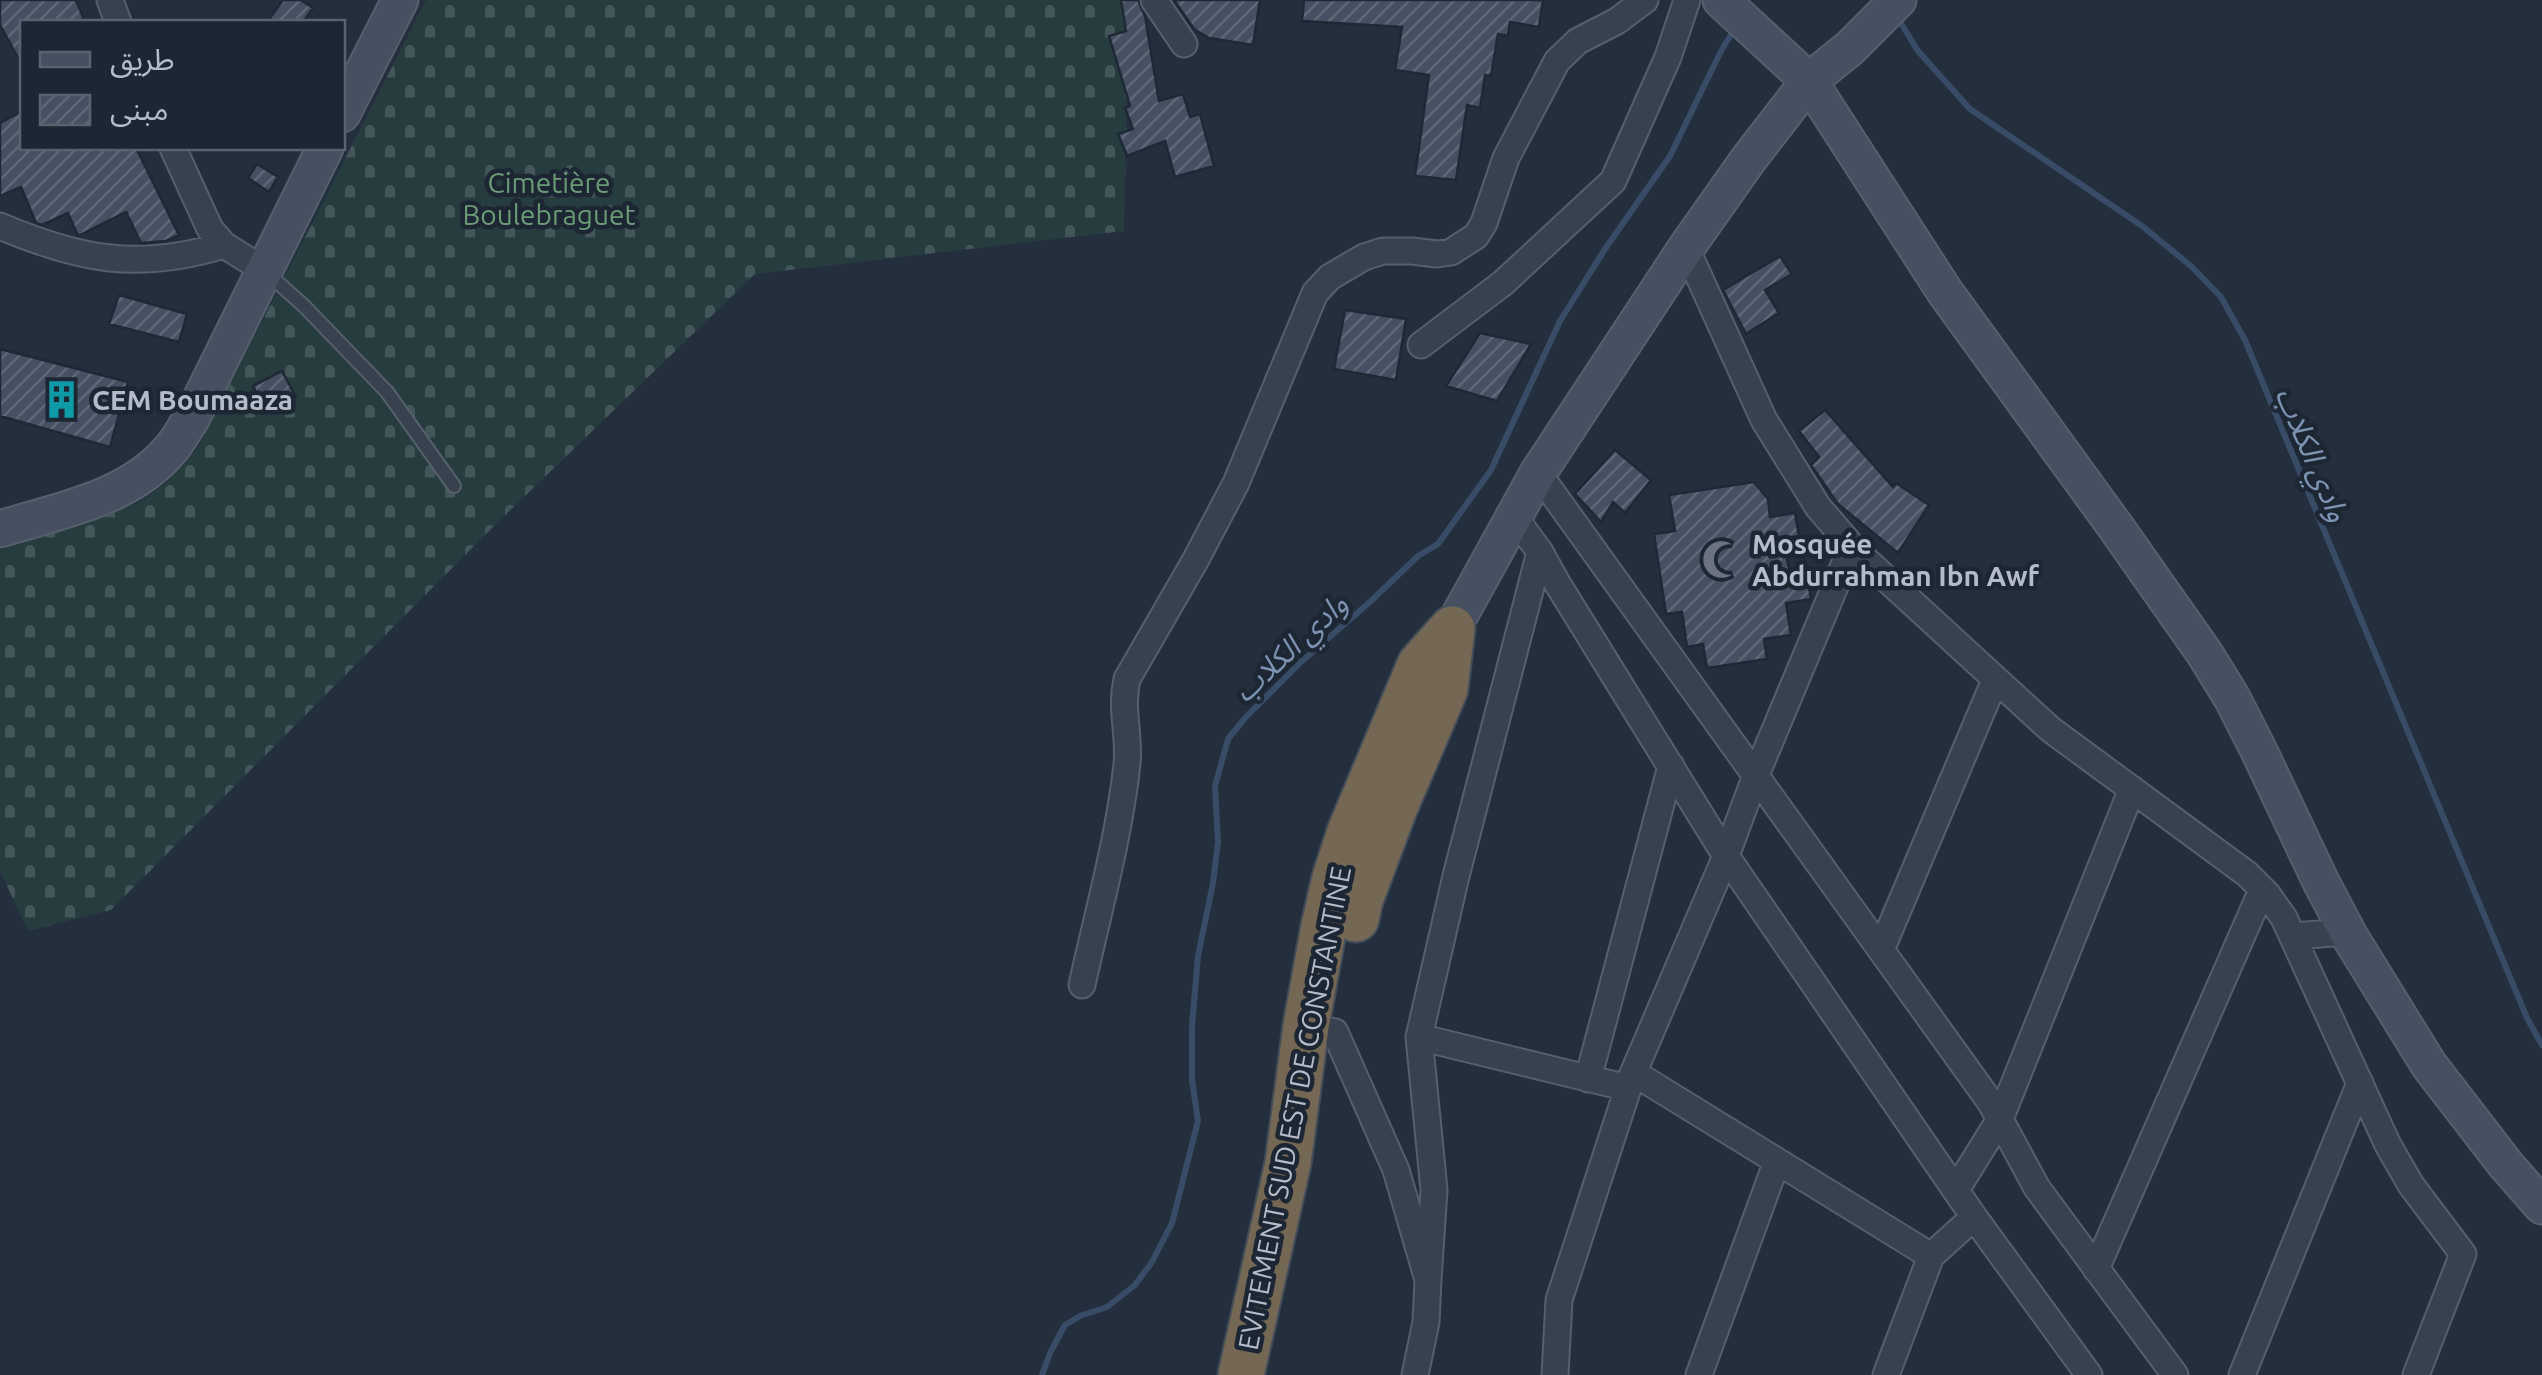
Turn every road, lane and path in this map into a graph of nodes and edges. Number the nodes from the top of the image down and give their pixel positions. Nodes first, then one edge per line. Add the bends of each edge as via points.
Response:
1 (400, 0) edge
2 (1154, 0) edge
3 (1645, 0) edge
4 (1687, 0) edge
5 (1898, 0) edge
6 (1722, 1) edge
7 (1184, 44) dead end
8 (1809, 82) junction
9 (345, 108) edge
10 (174, 150) edge
11 (325, 150) edge
12 (0, 226) edge
13 (224, 246) junction
14 (1686, 248) junction
15 (264, 270) junction
16 (1422, 345) dead end
17 (1538, 473) junction
18 (454, 486) dead end
19 (1515, 518) junction
20 (0, 529) edge
21 (1852, 546) junction
22 (1540, 552) junction
23 (1452, 628) joint
24 (1995, 680) junction
25 (1670, 766) junction
26 (1756, 775) junction
27 (2132, 790) junction
28 (1726, 856) junction
29 (2262, 890) junction
30 (2347, 932) junction
31 (2293, 936) junction
32 (1881, 950) junction
33 (1082, 985) dead end
34 (1320, 1029) junction
35 (1419, 1037) junction
36 (1588, 1078) junction
37 (1631, 1080) junction
38 (2360, 1083) junction
39 (2000, 1118) junction
40 (1777, 1161) junction
41 (1956, 1190) junction
42 (2542, 1206) edge
43 (1974, 1217) junction
44 (1931, 1256) junction
45 (2096, 1269) junction
46 (1428, 1280) junction
47 (1241, 1375) edge
48 (1268, 1375) edge
49 (1416, 1375) edge
50 (1554, 1375) edge
51 (1699, 1375) edge
52 (1886, 1375) edge
53 (2090, 1375) edge
54 (2175, 1375) edge
55 (2242, 1375) edge
56 (2416, 1375) edge

1 - 9 main road
2 - 7 street
3 - 33 street via 1557,61 1506,158 1476,236 1451,252 1364,257 1315,292 1236,483 1127,679 1125,774
4 - 16 street via 1613,181 1504,282
5 - 8 main road, EVITEMENT SUD EST DE CONSTANTINE
6 - 8 main road
8 - 14 main road, EVITEMENT SUD EST DE CONSTANTINE
8 - 30 main road via 1944,292 2205,654
10 - 13 street
11 - 15 main road
12 - 13 street via 67,251 121,260
13 - 15 street
14 - 17 main road, EVITEMENT SUD EST DE CONSTANTINE
14 - 21 street via 1764,420 1818,507
15 - 18 lane via 387,392
15 - 20 main road via 170,451 112,493
17 - 19 main road, EVITEMENT SUD EST DE CONSTANTINE
17 - 26 street
19 - 22 street
19 - 23 main road, EVITEMENT SUD EST DE CONSTANTINE
21 - 24 street
21 - 26 street
22 - 25 street
22 - 35 street
23 - 34 highway, EVITEMENT SUD EST DE CONSTANTINE via 1420,665 1350,832 1324,926
24 - 27 street
24 - 32 street
25 - 28 street
25 - 36 street
26 - 28 street
26 - 32 street
27 - 29 street
27 - 39 street
28 - 37 street
28 - 41 street
29 - 31 street
29 - 45 street
30 - 31 street
30 - 42 main road via 2429,1065
31 - 38 street
32 - 39 street
34 - 46 street via 1396,1170
34 - 47 highway, EVITEMENT SUD EST DE CONSTANTINE
34 - 48 highway, EVITEMENT SUD EST DE CONSTANTINE via 1301,1253
35 - 36 street
35 - 46 street via 1434,1190
36 - 37 street
37 - 40 street
37 - 50 street via 1559,1300
38 - 55 street
38 - 56 street via 2411,1185 2463,1254
39 - 41 street
39 - 45 street via 2036,1188
40 - 44 street
40 - 51 street
41 - 43 street
43 - 44 street
43 - 53 street
44 - 52 street
45 - 54 street
46 - 49 street

